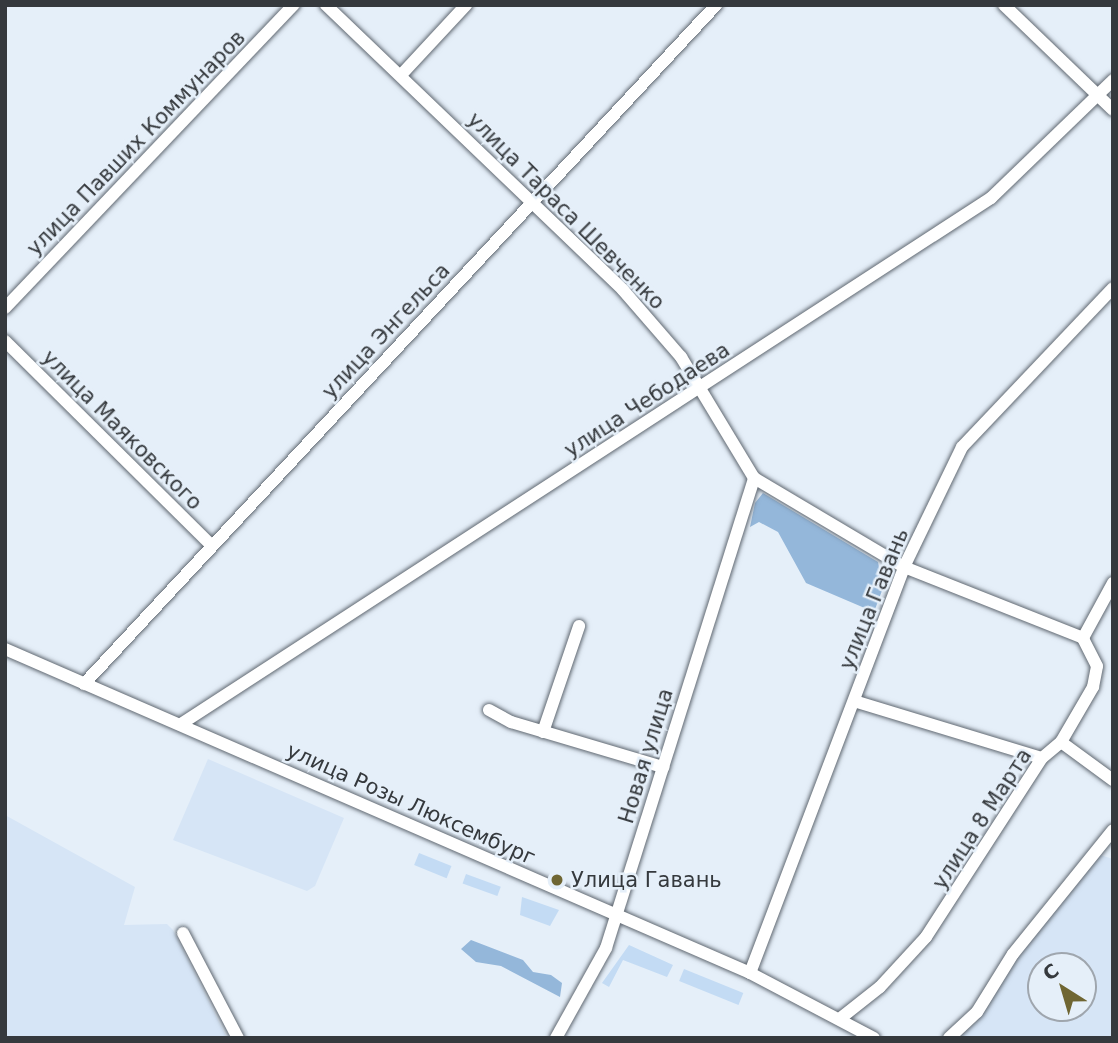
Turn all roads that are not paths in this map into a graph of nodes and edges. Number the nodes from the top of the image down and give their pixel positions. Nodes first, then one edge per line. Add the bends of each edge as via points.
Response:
1 (294, 5) edge
2 (326, 5) edge
3 (466, 5) edge
4 (716, 5) edge
5 (1003, 5) edge
6 (401, 75) junction
7 (1113, 80) edge
8 (1099, 95) junction
9 (1113, 110) edge
10 (534, 202) junction
11 (1113, 288) edge
12 (5, 308) edge
13 (5, 341) edge
14 (702, 387) junction
15 (754, 478) junction
16 (212, 546) junction
17 (904, 567) junction
18 (1113, 583) edge
19 (579, 626) dead end
20 (1083, 638) junction
21 (5, 649) edge
22 (85, 684) junction
23 (854, 701) junction
24 (489, 710) dead end
25 (181, 724) junction
26 (543, 733) junction
27 (1061, 742) junction
28 (1042, 758) junction
29 (663, 767) junction
30 (1113, 780) edge
31 (1113, 830) edge
32 (618, 916) junction
33 (183, 933) dead end
34 (750, 973) junction
35 (842, 1017) junction
36 (238, 1038) edge
37 (556, 1038) edge
38 (874, 1038) edge
39 (949, 1038) edge

1 - 12 street, улица Павших Коммунаров
2 - 6 street, улица Тараса Шевченко
3 - 6 street
4 - 10 street, улица Энгельса
5 - 8 street
6 - 10 street, улица Тараса Шевченко
7 - 8 street, улица Чебодаева
8 - 9 street
8 - 14 street, улица Чебодаева via 992,198
10 - 14 street, улица Тараса Шевченко via 623,290
10 - 16 street, улица Энгельса
11 - 17 street, улица Гавань via 962,447
13 - 16 street, улица Маяковского
14 - 15 street, улица Тараса Шевченко
14 - 25 street, улица Чебодаева
15 - 17 street, улица Тараса Шевченко
15 - 29 street, Новая улица
16 - 22 street, улица Энгельса
17 - 20 street, улица Тараса Шевченко
17 - 23 street, улица Гавань
18 - 20 street
19 - 26 street
20 - 27 street, улица 8 Марта via 1097,666 1093,687
21 - 22 street, улица Розы Люксембург
22 - 25 street, улица Розы Люксембург
23 - 28 street
23 - 34 street, улица Гавань
24 - 26 street
25 - 32 street, улица Розы Люксембург
26 - 29 street
27 - 28 street, улица 8 Марта
27 - 30 street
28 - 35 street, улица 8 Марта via 926,937 880,987
29 - 32 street, Новая улица
31 - 39 street via 1013,954 977,1012
32 - 34 street, улица Розы Люксембург
32 - 37 street, Новая улица via 606,948
33 - 36 street
34 - 35 street, улица Розы Люксембург
35 - 38 street, улица Розы Люксембург

